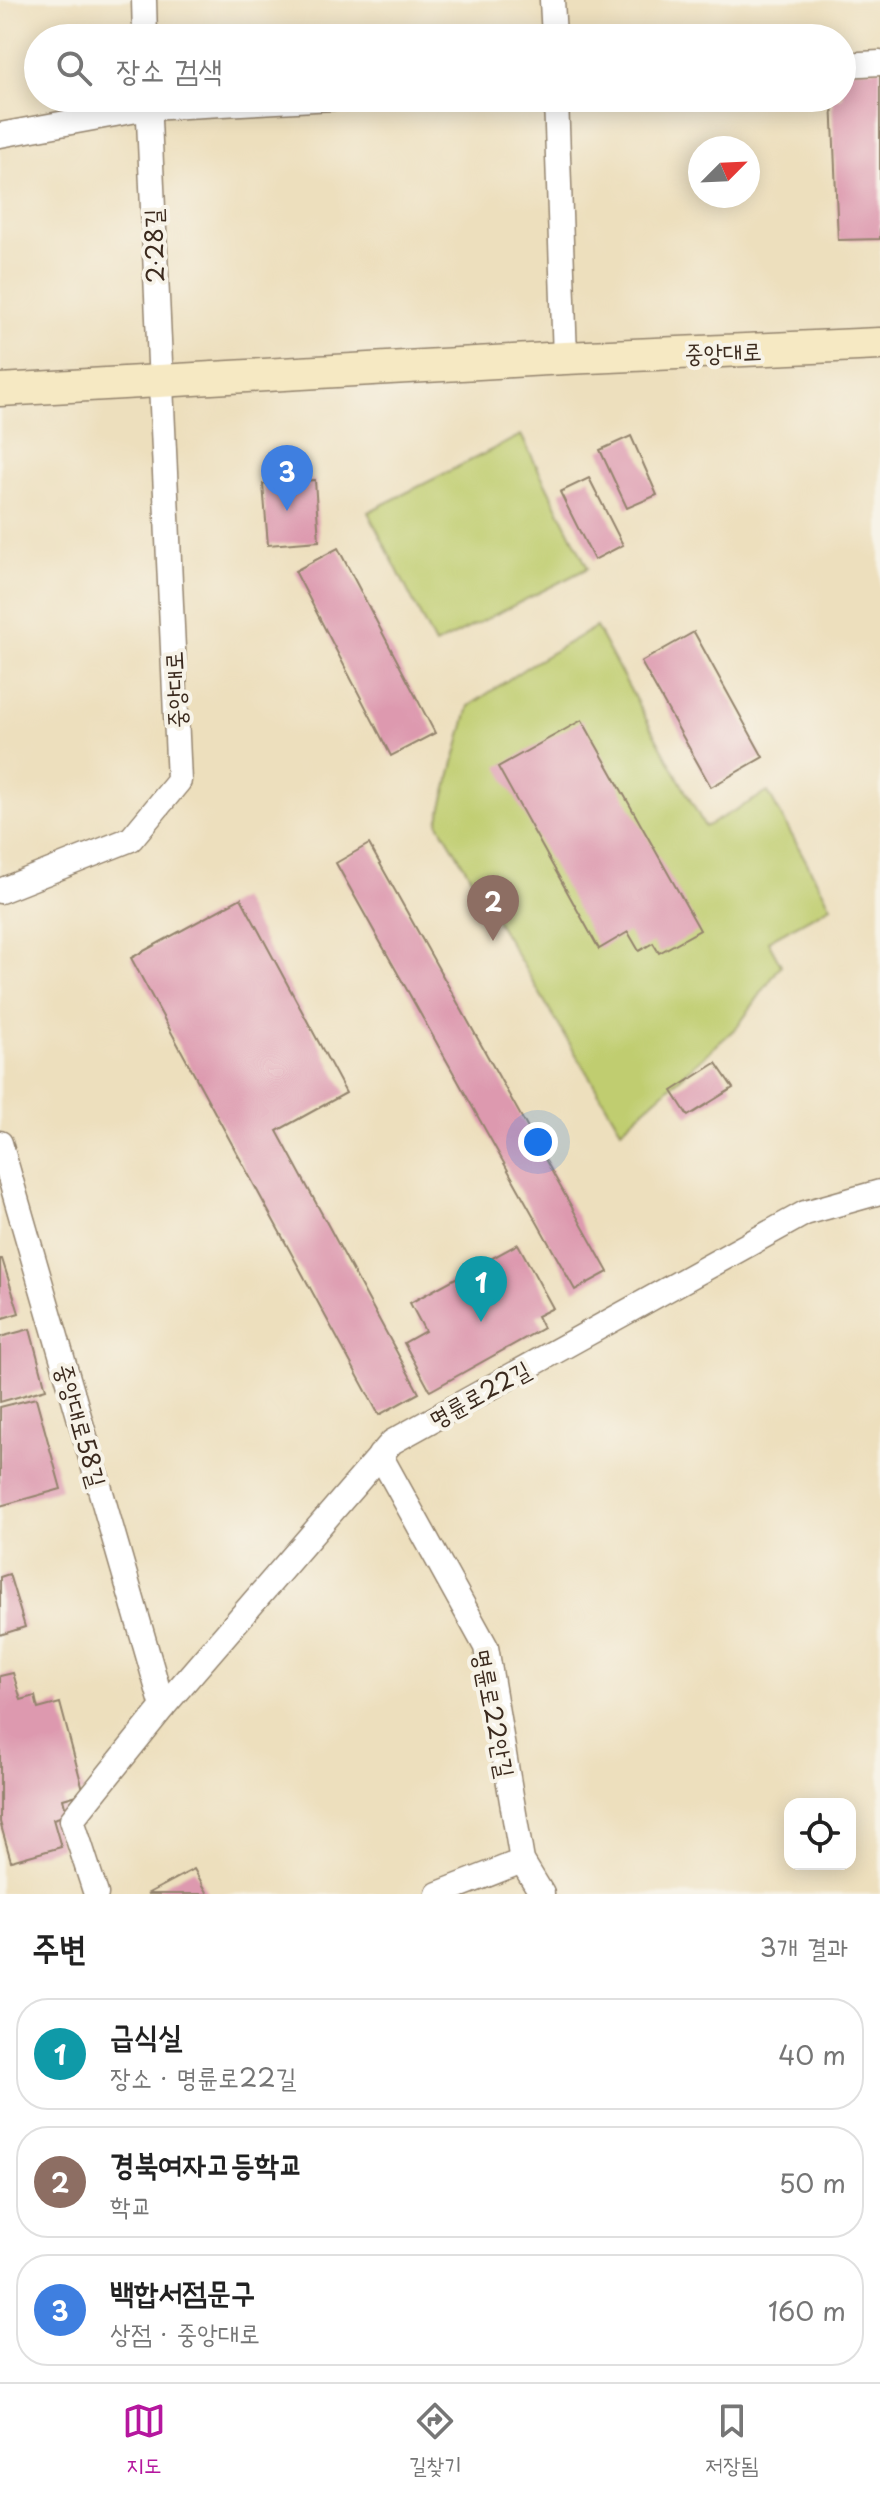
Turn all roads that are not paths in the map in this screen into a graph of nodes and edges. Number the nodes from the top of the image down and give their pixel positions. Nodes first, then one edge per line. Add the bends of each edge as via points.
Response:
1 (144, 0) edge
2 (552, 0) edge
3 (145, 24) edge
4 (553, 24) edge
5 (880, 63) edge
6 (856, 64) edge
7 (106, 112) edge
8 (148, 112) edge
9 (556, 112) edge
10 (0, 135) edge
11 (880, 344) edge
12 (565, 358) junction
13 (159, 383) junction
14 (0, 390) edge
15 (0, 891) edge
16 (0, 1143) edge
17 (880, 1192) edge
18 (380, 1455) junction
19 (163, 1707) junction
20 (522, 1861) junction
21 (96, 1894) edge
22 (438, 1894) edge
23 (542, 1894) edge

1 - 3 street
2 - 4 street
5 - 6 street
7 - 10 street
8 - 13 street, 2·28길
9 - 12 street
11 - 12 main road, 중앙대로
12 - 13 main road, 중앙대로
13 - 14 main road, 중앙대로
13 - 15 street, 중앙대로 via 179,781 131,839
16 - 19 street, 중앙대로58길
17 - 18 street, 명륜로22길 via 805,1213 392,1442
18 - 19 street, 명륜로22길
18 - 20 street, 명륜로22안길 via 486,1647
19 - 21 street, 명륜로22길 via 72,1820
20 - 22 street
20 - 23 street, 명륜로22안길

